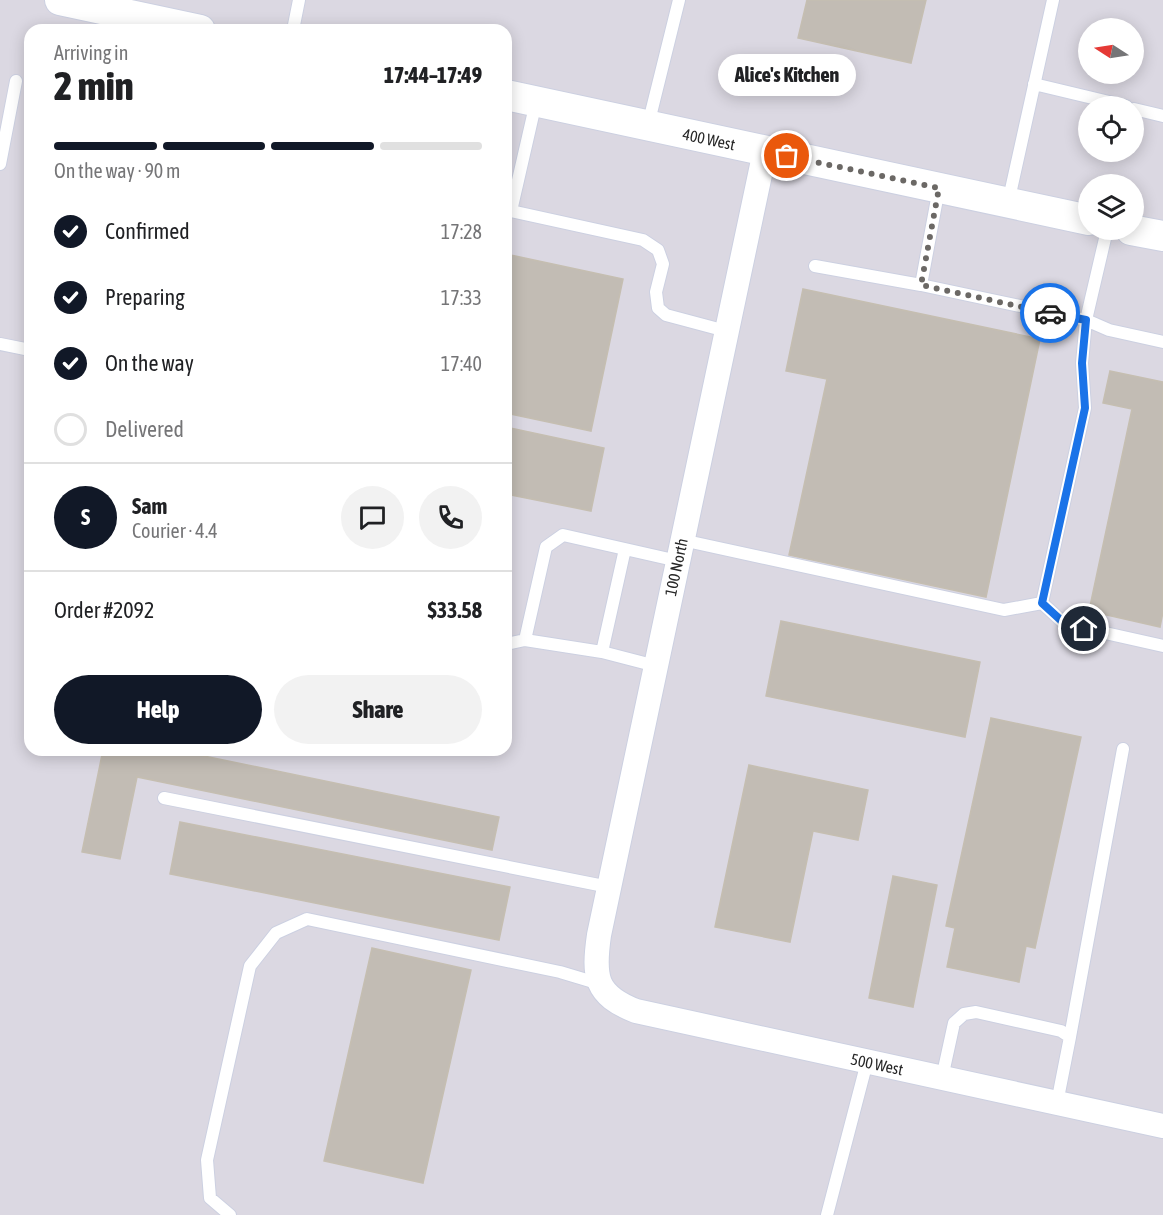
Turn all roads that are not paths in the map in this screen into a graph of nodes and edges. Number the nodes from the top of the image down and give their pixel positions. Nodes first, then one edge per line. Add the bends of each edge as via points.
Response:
1 (60, 0) edge
2 (299, 0) edge
3 (679, 0) edge
4 (1053, 0) edge
5 (172, 24) edge
6 (294, 24) edge
7 (16, 81) dead end
8 (1034, 84) junction
9 (512, 96) edge
10 (1084, 96) edge
11 (536, 102) junction
12 (1144, 111) edge
13 (1163, 116) edge
14 (648, 126) junction
15 (765, 151) junction
16 (0, 164) edge
17 (939, 188) junction
18 (512, 195) edge
19 (1008, 203) junction
20 (512, 211) edge
21 (1078, 218) edge
22 (1144, 232) edge
23 (1163, 236) edge
24 (1105, 240) edge
25 (815, 266) dead end
26 (921, 285) junction
27 (1086, 320) junction
28 (726, 331) junction
29 (1163, 342) edge
30 (0, 344) edge
31 (24, 349) edge
32 (625, 549) junction
33 (680, 551) junction
34 (1042, 603) junction
35 (525, 639) junction
36 (512, 642) edge
37 (1163, 646) edge
38 (602, 652) junction
39 (656, 666) junction
40 (1124, 749) dead end
41 (164, 798) dead end
42 (609, 887) junction
43 (600, 984) junction
44 (1070, 1037) junction
45 (867, 1062) junction
46 (942, 1078) junction
47 (1057, 1103) junction
48 (1163, 1126) edge
49 (230, 1215) edge
50 (827, 1215) edge

1 - 5 street
2 - 6 lane
3 - 14 lane
4 - 8 lane
7 - 16 lane
8 - 10 lane
8 - 19 lane
9 - 11 street, 400 West
11 - 14 street, 400 West
11 - 18 lane
12 - 13 lane
14 - 15 street, 400 West
15 - 17 street, 400 West
15 - 28 street, 100 North
17 - 19 street, 400 West
17 - 26 lane
19 - 21 street, 400 West
20 - 28 lane via 643,240 658,250 663,264 656,292 658,308 666,315
22 - 23 street
24 - 27 lane
25 - 26 lane
26 - 27 lane
27 - 29 lane via 1109,330
27 - 34 lane via 1082,363 1085,408
28 - 33 street, 100 North
30 - 31 lane
32 - 33 lane
32 - 35 lane via 563,535 546,548
32 - 38 lane
33 - 34 lane via 1005,610
33 - 39 street, 100 North
34 - 37 lane via 1065,624
35 - 36 lane
35 - 38 lane
38 - 39 lane
39 - 42 street, 100 North
40 - 44 lane
41 - 42 lane
42 - 43 street, 100 North via 596,952
43 - 45 street, 500 West via 609,997 636,1011
43 - 49 lane via 560,972 307,919 276,933 250,966 207,1160 210,1198
44 - 46 lane via 1061,1031 976,1012 964,1014 954,1023
44 - 47 lane
45 - 46 street, 500 West
45 - 50 lane
46 - 47 street, 500 West
47 - 48 street, 500 West

